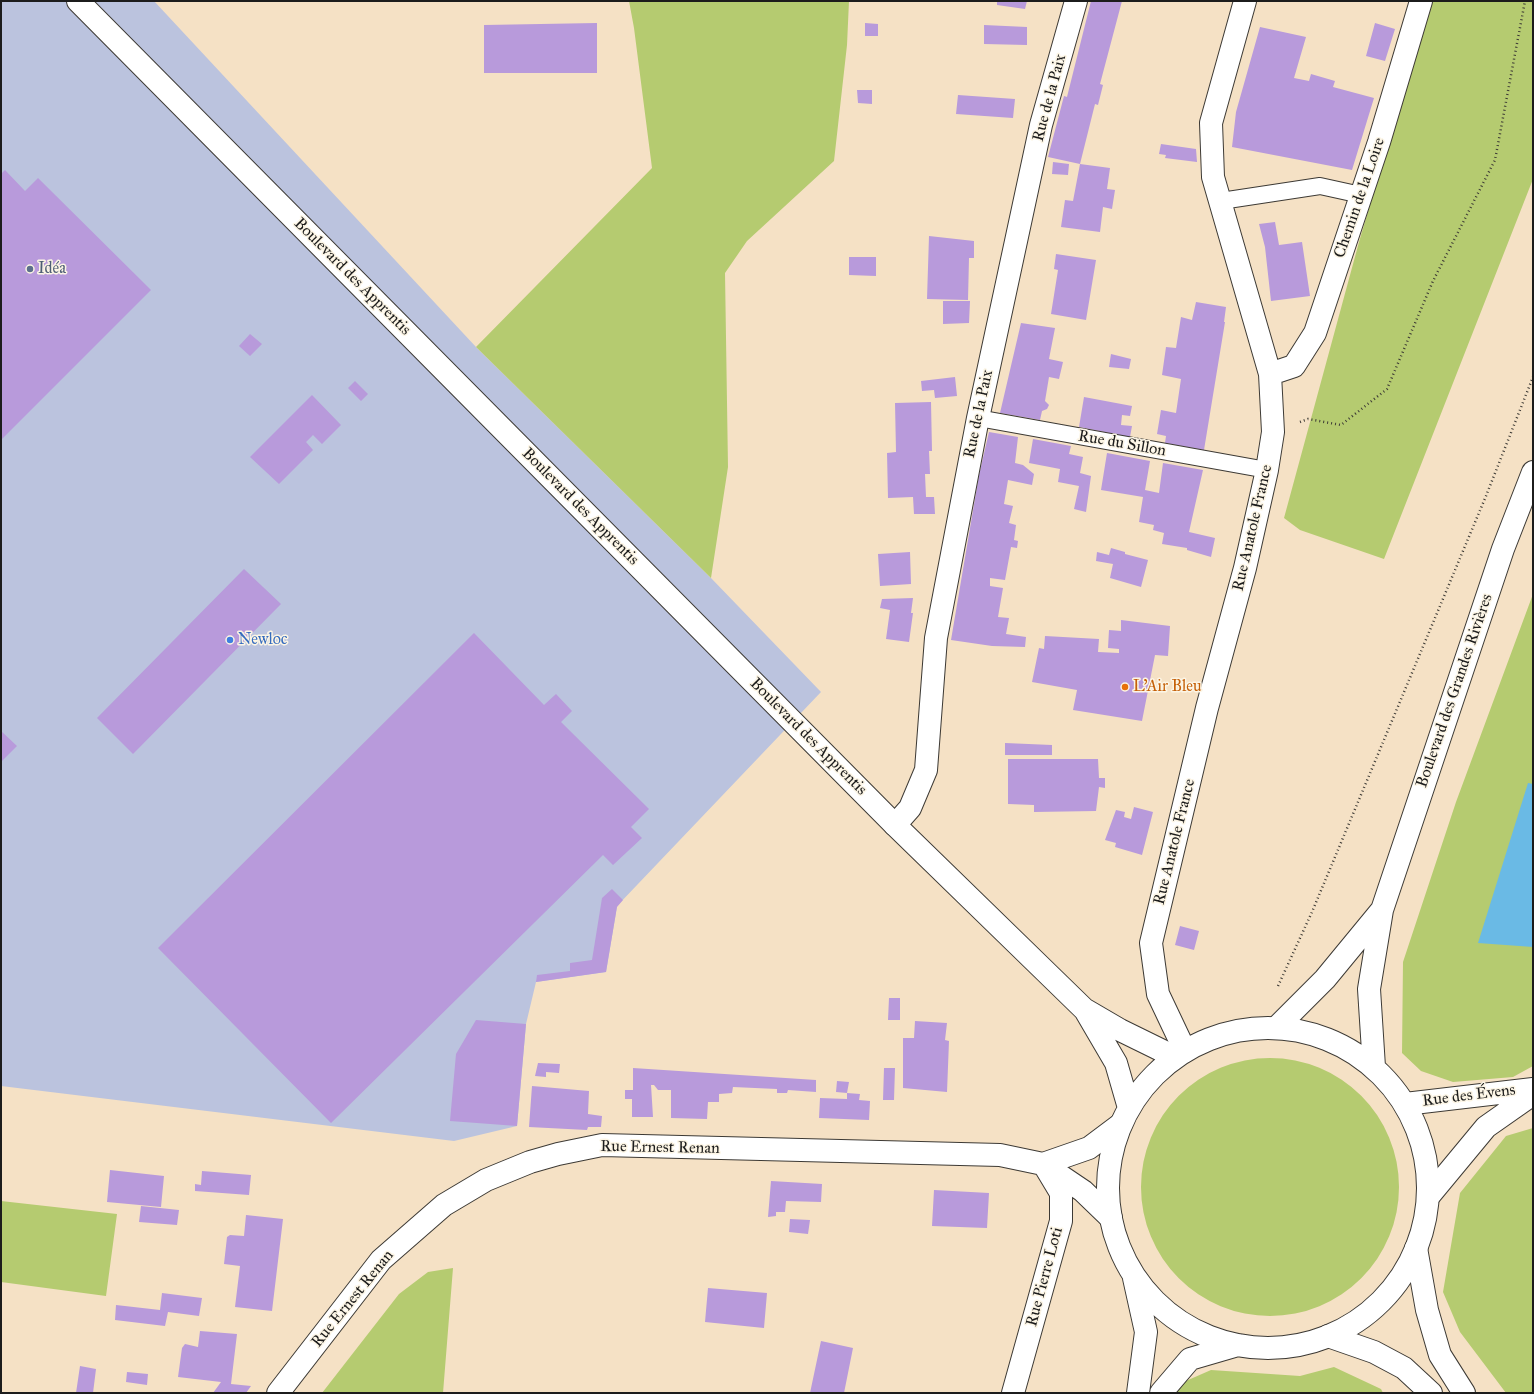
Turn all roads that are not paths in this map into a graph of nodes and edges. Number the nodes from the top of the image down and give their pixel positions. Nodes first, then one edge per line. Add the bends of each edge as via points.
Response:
1 (78, 1) edge
2 (1076, 1) edge
3 (1245, 1) edge
4 (1421, 1) edge
5 (1361, 195) junction
6 (1221, 201) junction
7 (1270, 374) junction
8 (978, 418) junction
9 (1267, 470) junction
10 (1533, 472) edge
11 (895, 825) junction
12 (1382, 910) junction
13 (1084, 1009) junction
14 (1268, 1027) junction
15 (1180, 1054) junction
16 (1374, 1067) junction
17 (1533, 1089) edge
18 (1533, 1094) edge
19 (1405, 1104) junction
20 (1125, 1116) junction
21 (1043, 1164) junction
22 (1428, 1197) junction
23 (1111, 1218) junction
24 (1416, 1248) junction
25 (1134, 1275) junction
26 (1328, 1336) junction
27 (1238, 1345) junction
28 (278, 1393) edge
29 (1013, 1393) edge
30 (1138, 1393) edge
31 (1160, 1393) edge
32 (1431, 1393) edge
33 (1464, 1393) edge

1 - 11 main road, Boulevard des Apprentis
2 - 8 main road, Rue de la Paix via 1041,125
3 - 6 main road, Rue Anatole France via 1211,123 1214,177
4 - 5 main road, Chemin de la Loire
5 - 6 lane via 1320,186
5 - 7 main road, Chemin de la Loire via 1315,333 1294,366
6 - 7 main road, Rue Anatole France
7 - 9 main road, Rue Anatole France via 1273,432
8 - 9 lane, Rue du Sillon
8 - 11 main road, Rue de la Paix via 936,638 926,770 910,808
9 - 15 main road, Rue Anatole France via 1151,943 1158,994
10 - 12 main road, Boulevard des Grandes Rivières via 1503,549
11 - 13 main road, Boulevard des Apprentis
12 - 14 main road, Boulevard des Grandes Rivières via 1325,979
12 - 16 main road, Boulevard des Grandes Rivières via 1369,989
13 - 15 main road, Boulevard des Apprentis via 1120,1030
13 - 20 main road, Boulevard des Apprentis via 1116,1063
14 - 15 main road via 1221,1034
14 - 16 main road via 1329,1039
15 - 20 main road via 1142,1089
16 - 19 main road via 1391,1084
17 - 19 main road, Rue des Évens
18 - 22 main road, Rue des Évens via 1486,1128
19 - 22 main road via 1424,1148
20 - 21 main road via 1089,1148
20 - 23 main road via 1111,1155 1108,1186
21 - 23 main road, Rue Ernest Renan via 1083,1191
21 - 28 main road, Rue Ernest Renan via 1000,1155 602,1145 530,1162 486,1180 444,1205 381,1260
21 - 29 main road, Rue Pierre Loti via 1061,1193 1061,1221
22 - 24 main road via 1424,1223
23 - 25 main road via 1119,1248
24 - 26 main road via 1395,1285 1365,1316
24 - 33 main road via 1426,1310 1440,1355
25 - 27 main road via 1161,1308 1197,1332
25 - 30 main road via 1146,1332
26 - 27 main road via 1283,1347
26 - 32 main road via 1374,1352 1404,1368
27 - 31 main road via 1190,1359

